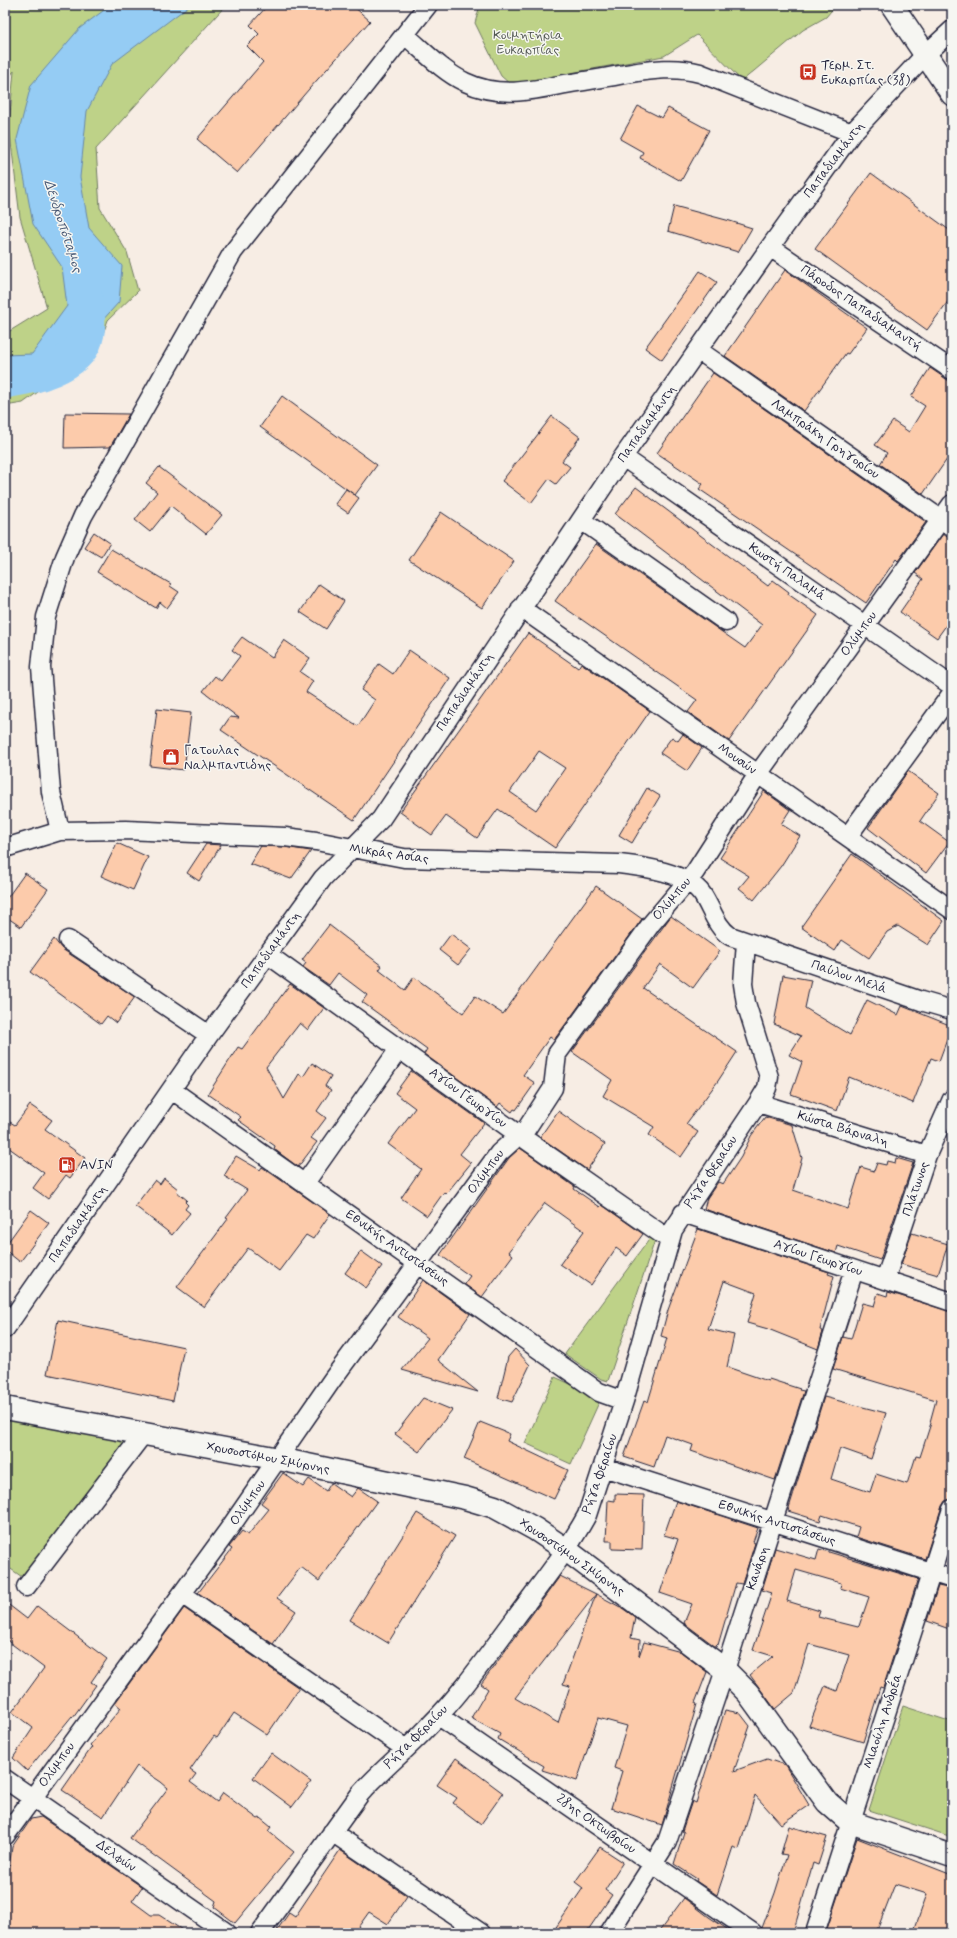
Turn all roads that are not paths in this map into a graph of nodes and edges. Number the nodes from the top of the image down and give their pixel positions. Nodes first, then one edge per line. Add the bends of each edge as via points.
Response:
1 (428, 5) edge
2 (892, 5) edge
3 (952, 30) edge
4 (405, 35) junction
5 (925, 55) junction
6 (952, 94) edge
7 (852, 133) junction
8 (770, 247) junction
9 (698, 350) junction
10 (952, 370) edge
11 (623, 458) junction
12 (952, 504) edge
13 (581, 520) junction
14 (947, 523) edge
15 (521, 608) junction
16 (726, 622) dead end
17 (864, 626) junction
18 (952, 686) edge
19 (952, 693) edge
20 (758, 774) junction
21 (60, 831) junction
22 (848, 836) junction
23 (5, 848) edge
24 (352, 849) junction
25 (687, 882) junction
26 (952, 910) edge
27 (68, 940) dead end
28 (746, 942) junction
29 (267, 954) junction
30 (952, 1010) edge
31 (209, 1036) junction
32 (399, 1049) junction
33 (172, 1090) junction
34 (952, 1100) edge
35 (758, 1103) junction
36 (518, 1135) junction
37 (927, 1155) junction
38 (305, 1183) junction
39 (683, 1213) junction
40 (670, 1240) junction
41 (418, 1264) junction
42 (854, 1270) junction
43 (885, 1280) junction
44 (952, 1302) edge
45 (5, 1328) edge
46 (624, 1402) junction
47 (5, 1408) edge
48 (144, 1433) junction
49 (279, 1459) junction
50 (603, 1467) junction
51 (952, 1509) edge
52 (773, 1522) junction
53 (565, 1549) junction
54 (931, 1573) junction
55 (952, 1579) edge
56 (26, 1587) dead end
57 (182, 1594) junction
58 (725, 1670) junction
59 (439, 1716) junction
60 (406, 1749) junction
61 (5, 1779) edge
62 (32, 1799) junction
63 (850, 1822) junction
64 (332, 1832) junction
65 (5, 1836) edge
66 (952, 1856) edge
67 (654, 1864) junction
68 (227, 1933) edge
69 (260, 1933) edge
70 (481, 1933) edge
71 (608, 1933) edge
72 (753, 1933) edge
73 (815, 1933) edge

1 - 4 street
2 - 5 street
3 - 5 street, Παπαδιαμάντη
4 - 7 street via 443,68 484,89 508,93 531,92 651,70 685,69
4 - 21 street via 233,252 83,516 65,557 46,617 41,667 51,792
5 - 6 street
5 - 7 street, Παπαδιαμάντη
7 - 8 street, Παπαδιαμάντη
8 - 9 street, Παπαδιαμάντη
8 - 10 street, Πάροδος Παπαδιαμαντή
9 - 11 street, Παπαδιαμάντη
9 - 14 street, Λαμπράκη Γρηγορίου
11 - 13 street, Παπαδιαμάντη
11 - 17 street, Κωστή Παλαμά
12 - 14 street, Ολύμπου
13 - 15 street, Παπαδιαμάντη
13 - 16 street
14 - 17 street, Ολύμπου
15 - 20 street, Μουσών
15 - 24 street, Παπαδιαμάντη via 381,819
17 - 18 street, Κωστή Παλαμά
17 - 20 street, Ολύμπου
19 - 22 street
20 - 22 street, Μουσών
20 - 25 street, Ολύμπου
21 - 23 street, Μικράς Ασίας
21 - 24 street, Μικράς Ασίας via 126,830 285,837
22 - 26 street, Μουσών
24 - 25 street, Μικράς Ασίας via 404,858 633,866 652,868
24 - 29 street, Παπαδιαμάντη via 323,878
25 - 28 street, Μικράς Ασίας via 702,894 724,931
25 - 36 street, Ολύμπου via 651,924 556,1054 553,1088 531,1123
27 - 31 street
28 - 30 street, Παύλου Μελά
28 - 35 street, Ρήγα Φεραίου via 743,984 746,1003 769,1077 767,1088
29 - 31 street, Παπαδιαμάντη
29 - 32 street, Αγίου Γεωργίου
31 - 33 street, Παπαδιαμάντη
32 - 36 street, Αγίου Γεωργίου
32 - 38 street
33 - 38 street, Εθνικής Αντιστάσεως
33 - 45 street, Παπαδιαμάντη
34 - 37 street, Πλάτωνος
35 - 37 street, Κώστα Βάρναλη
35 - 39 street, Ρήγα Φεραίου
36 - 40 street, Αγίου Γεωργίου
36 - 41 street, Ολύμπου via 499,1153
37 - 43 street, Πλάτωνος
38 - 41 street, Εθνικής Αντιστάσεως
39 - 40 street, Ρήγα Φεραίου
39 - 42 street, Αγίου Γεωργίου
40 - 46 street, Ρήγα Φεραίου
41 - 46 street, Εθνικής Αντιστάσεως via 599,1392
41 - 49 street, Ολύμπου via 332,1380
42 - 43 street, Αγίου Γεωργίου
42 - 52 street, Κανάρη
43 - 44 street, Αγίου Γεωργίου
46 - 50 street, Ρήγα Φεραίου
47 - 48 street, Χρυσοστόμου Σμύρνης
48 - 49 street, Χρυσοστόμου Σμύρνης
48 - 56 street
49 - 53 street, Χρυσοστόμου Σμύρνης via 482,1503 504,1511
49 - 57 street, Ολύμπου
50 - 52 street, Εθνικής Αντιστάσεως
50 - 53 street, Ρήγα Φεραίου via 587,1515
51 - 54 street, Μιαούλη Ανδρέα
52 - 54 street, Εθνικής Αντιστάσεως
52 - 58 street, Κανάρη
53 - 58 street, Χρυσοστόμου Σμύρνης
53 - 59 street, Ρήγα Φεραίου
54 - 55 street, Εθνικής Αντιστάσεως
54 - 63 street, Μιαούλη Ανδρέα
57 - 60 street
57 - 62 street, Ολύμπου
58 - 63 street, Χρυσοστόμου Σμύρνης via 748,1693 828,1802
58 - 67 street, Κανάρη via 667,1842
59 - 60 street, Ρήγα Φεραίου
59 - 67 street, 28ης Οκτωβρίου
60 - 64 street, Ρήγα Φεραίου via 372,1781
61 - 62 street, Δελφών
62 - 65 street, Ολύμπου
62 - 68 street, Δελφών
63 - 66 street, Χρυσοστόμου Σμύρνης
63 - 73 street, Μιαούλη Ανδρέα
64 - 69 street, Ρήγα Φεραίου
64 - 70 street
67 - 71 street, Κανάρη
67 - 72 street, 28ης Οκτωβρίου

